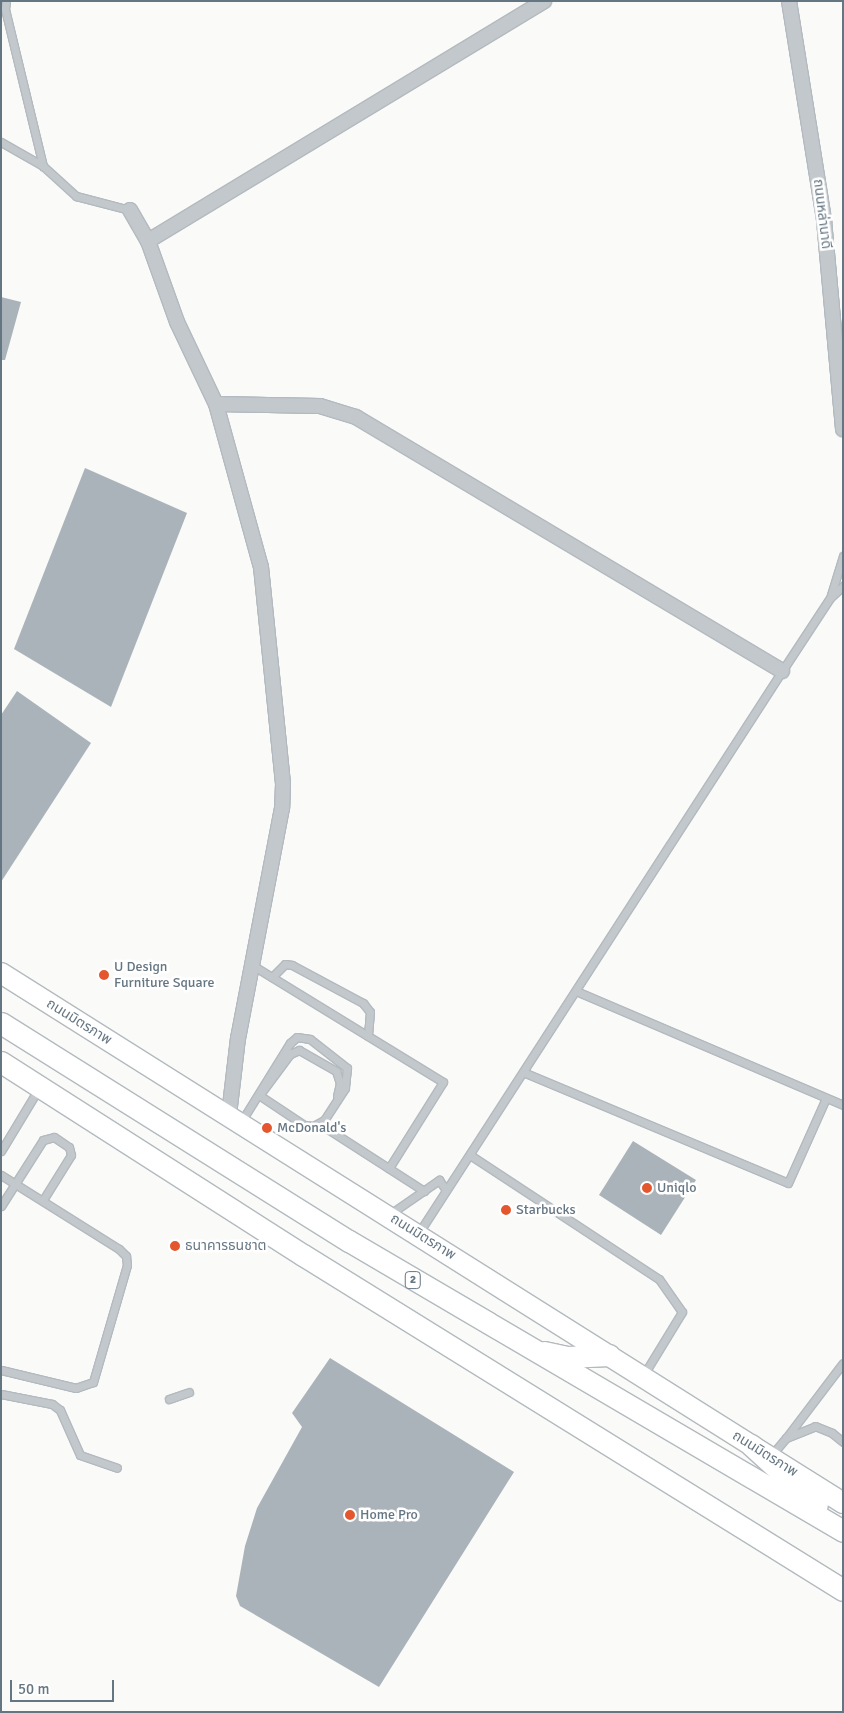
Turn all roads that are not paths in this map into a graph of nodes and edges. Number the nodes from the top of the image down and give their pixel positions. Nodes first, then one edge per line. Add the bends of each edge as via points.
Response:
1 (6, 1) edge
2 (544, 1) edge
3 (789, 1) edge
4 (1, 142) edge
5 (43, 166) junction
6 (130, 210) joint
7 (148, 241) junction
8 (216, 404) junction
9 (843, 429) edge
10 (843, 556) edge
11 (843, 586) edge
12 (830, 598) junction
13 (782, 671) junction
14 (252, 965) junction
15 (1, 973) edge
16 (272, 977) junction
17 (576, 991) junction
18 (1, 1023) edge
19 (368, 1036) junction
20 (1, 1062) edge
21 (523, 1072) junction
22 (41, 1086) junction
23 (259, 1095) junction
24 (826, 1098) junction
25 (336, 1101) junction
26 (843, 1105) edge
27 (235, 1119) junction
28 (320, 1124) junction
29 (1, 1151) edge
30 (470, 1155) junction
31 (389, 1168) junction
32 (1, 1175) edge
33 (15, 1184) junction
34 (446, 1190) junction
35 (424, 1191) junction
36 (43, 1200) junction
37 (1, 1206) edge
38 (387, 1215) junction
39 (418, 1234) junction
40 (524, 1346) junction
41 (609, 1355) junction
42 (843, 1363) edge
43 (1, 1370) edge
44 (643, 1376) junction
45 (189, 1392) dead end
46 (1, 1394) edge
47 (169, 1399) dead end
48 (786, 1438) junction
49 (843, 1442) edge
50 (751, 1445) junction
51 (770, 1457) junction
52 (117, 1468) dead end
53 (842, 1502) edge
54 (843, 1530) edge
55 (802, 1565) junction
56 (843, 1590) edge
57 (843, 1598) edge

1 - 5 lane via 5,9
2 - 7 street
3 - 9 street, ถนนหล่านาดี via 824,220
4 - 5 lane
5 - 6 lane via 76,196
6 - 7 street
7 - 8 street via 177,322
8 - 13 street via 320,406 356,417
8 - 14 street via 261,567 283,784 282,808
10 - 12 lane
11 - 12 lane
12 - 13 lane
13 - 17 lane
14 - 16 lane
14 - 27 street via 238,1038
15 - 27 main road, ถนนมิตรภาพ
16 - 19 lane
16 - 19 lane via 285,964 292,965 363,1003 370,1012
17 - 21 lane
17 - 24 lane
18 - 40 main road, ถนนมิตรภาพ / 2 via 201,1150
19 - 31 lane via 443,1082
20 - 22 main road
21 - 24 lane via 788,1183
21 - 30 lane
22 - 29 lane
22 - 55 main road via 303,1255
23 - 25 lane via 269,1086 290,1054 303,1050 336,1071 340,1083
23 - 25 lane via 290,1043 304,1036 348,1068 345,1088
23 - 27 lane
23 - 28 lane via 304,1125
24 - 26 lane
25 - 28 lane
27 - 38 main road, ถนนมิตรภาพ
28 - 31 lane
30 - 34 lane
30 - 44 lane via 659,1278 682,1312
31 - 35 lane
32 - 33 lane
33 - 36 lane
33 - 36 lane via 42,1140 54,1137 69,1147 71,1155
33 - 37 lane
34 - 35 lane via 439,1180
34 - 39 lane
35 - 38 lane
36 - 43 lane via 124,1253 128,1265 93,1382 76,1388
38 - 39 main road, ถนนมิตรภาพ
39 - 41 main road, ถนนมิตรภาพ
40 - 41 main road via 568,1357
40 - 54 main road, ถนนมิตรภาพ / 2
41 - 44 main road, ถนนมิตรภาพ
42 - 48 lane
44 - 50 main road, ถนนมิตรภาพ
45 - 47 lane
46 - 52 lane via 52,1404 60,1410 80,1455
48 - 49 lane via 815,1426
48 - 51 lane
50 - 51 main road, ถนนมิตรภาพ
50 - 54 main road
51 - 53 main road, ถนนมิตรภาพ
55 - 56 main road
55 - 57 main road

